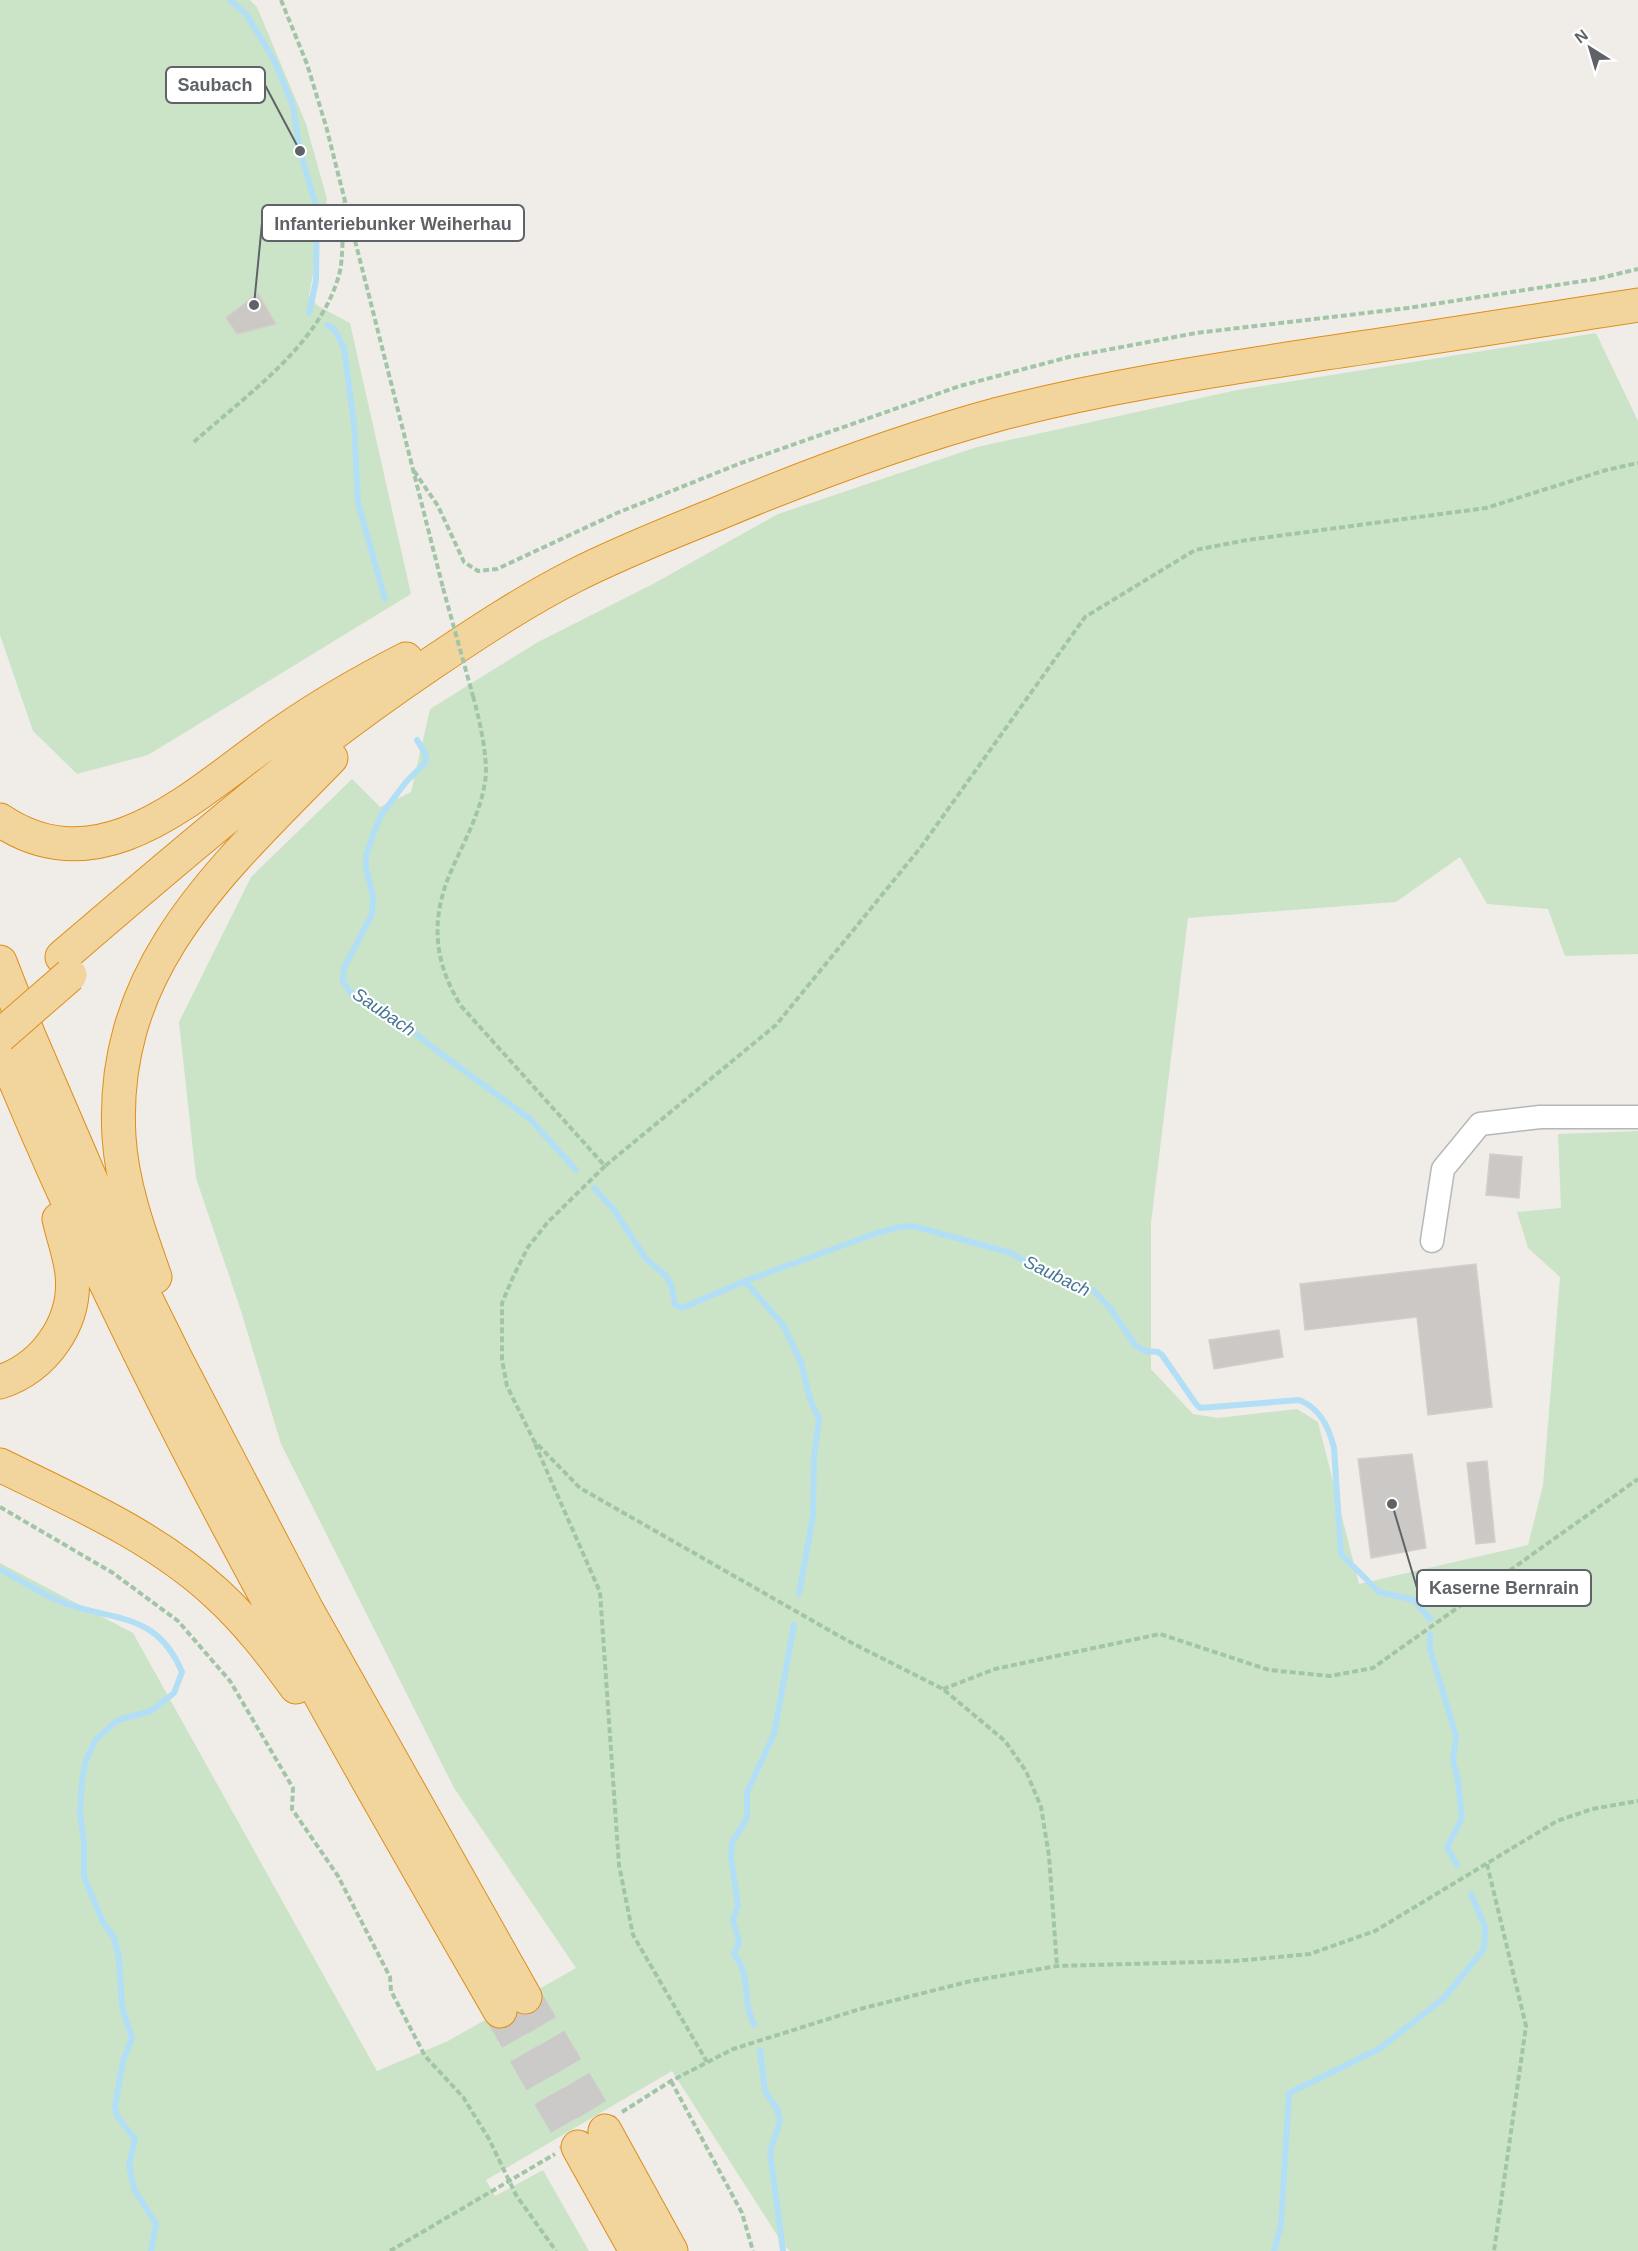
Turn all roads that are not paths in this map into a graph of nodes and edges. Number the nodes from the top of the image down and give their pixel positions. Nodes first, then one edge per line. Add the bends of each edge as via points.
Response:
1 (1638, 305) edge
2 (723, 511) junction
3 (572, 577) junction
4 (331, 758) junction
5 (0, 820) edge
6 (0, 962) edge
7 (66, 966) junction
8 (0, 1013) edge
9 (0, 1036) edge
10 (0, 1044) edge
11 (1638, 1117) edge
12 (32, 1122) junction
13 (1432, 1241) dead end
14 (0, 1382) edge
15 (201, 1409) junction
16 (0, 1465) edge
17 (373, 1791) junction
18 (636, 2251) edge
19 (671, 2251) edge

1 - 2 highway via 1182,375 1062,399 925,436
2 - 3 highway
2 - 4 highway via 495,644
3 - 5 highway via 345,691 176,808 130,833 98,843 64,844 34,838
3 - 7 highway via 472,636 326,738 172,862
4 - 7 highway
4 - 15 highway via 234,859 182,922 142,993 128,1040 119,1114 126,1182 147,1256
6 - 15 highway via 116,1238
7 - 8 highway
7 - 9 highway, bridge
10 - 12 highway
11 - 13 lane via 1540,1117 1479,1124 1443,1169
12 - 14 highway via 70,1260 73,1285 58,1336 46,1353 28,1368
12 - 17 highway via 156,1386 264,1594
15 - 17 highway via 513,2004
16 - 17 highway via 136,1535 217,1593 257,1636
18 - 19 highway via 591,2135

